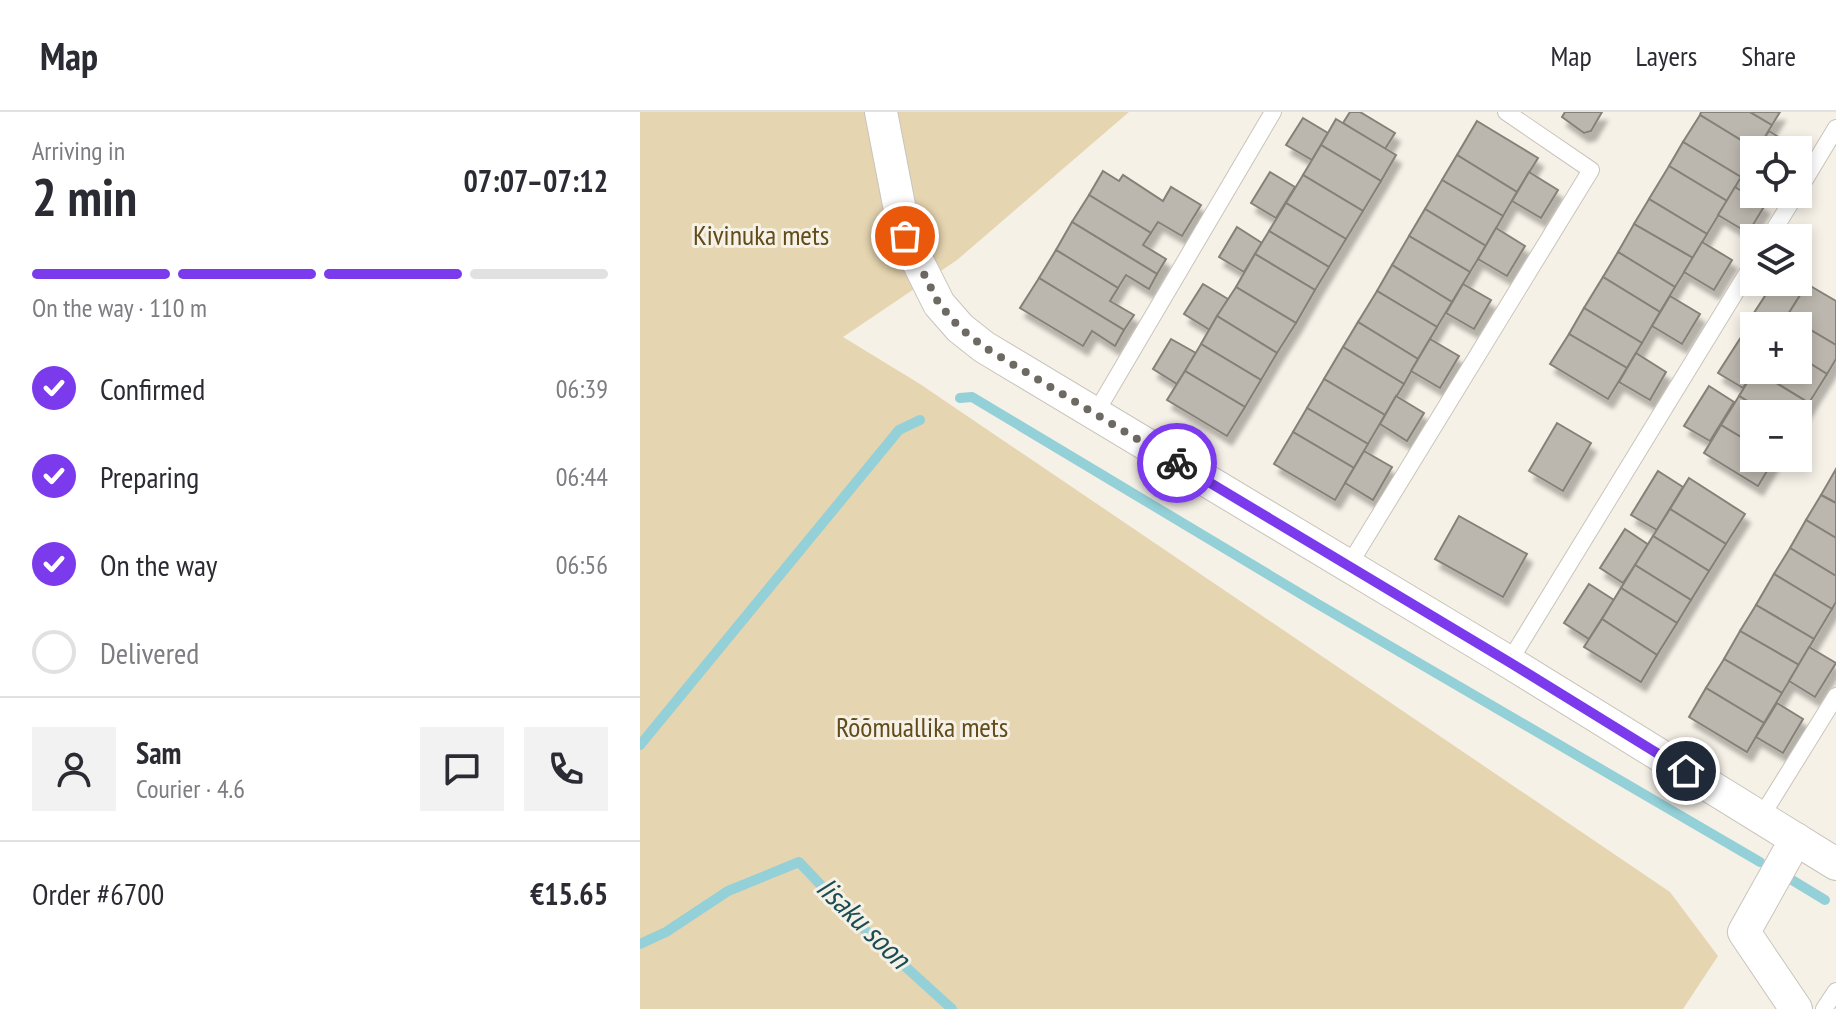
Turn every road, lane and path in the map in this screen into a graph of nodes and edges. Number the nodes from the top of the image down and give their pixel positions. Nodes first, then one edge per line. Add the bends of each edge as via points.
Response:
1 (881, 112) edge
2 (1273, 112) edge
3 (1506, 112) edge
4 (1836, 128) edge
5 (1812, 167) edge
6 (1740, 285) edge
7 (1095, 414) junction
8 (1349, 565) junction
9 (1509, 662) junction
10 (1836, 696) edge
11 (1761, 817) junction
12 (1796, 839) junction
13 (1836, 864) edge
14 (1836, 991) edge
15 (1796, 1009) edge
16 (1824, 1009) edge

1 - 7 street via 905,236 939,304 984,347
2 - 7 lane
3 - 8 lane via 1591,170
4 - 5 lane
6 - 9 lane
7 - 8 street
8 - 9 street
9 - 11 street
10 - 11 lane
11 - 12 street
12 - 13 street
12 - 15 street via 1744,932
14 - 16 lane

